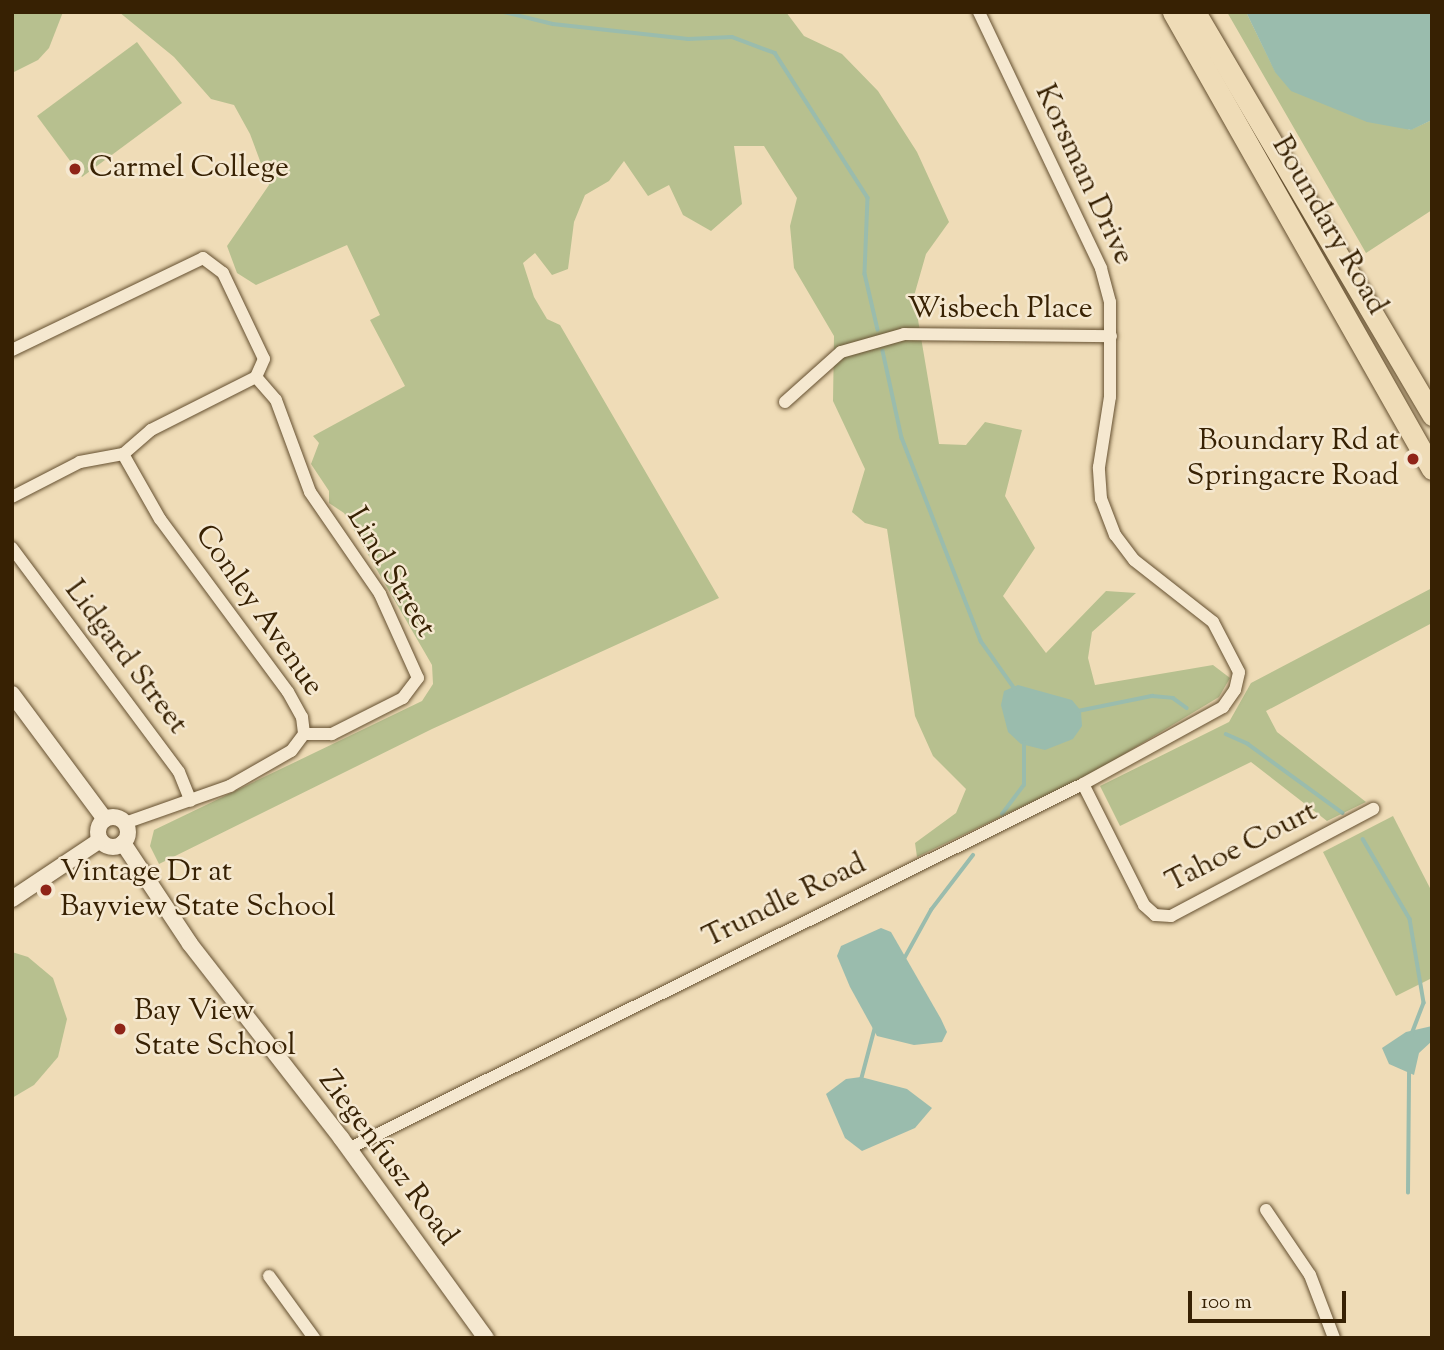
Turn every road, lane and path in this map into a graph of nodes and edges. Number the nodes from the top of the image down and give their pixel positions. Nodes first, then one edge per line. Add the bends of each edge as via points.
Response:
1 (979, 12) edge
2 (1173, 12) edge
3 (1195, 12) edge
4 (1111, 336) junction
5 (12, 350) edge
6 (256, 377) junction
7 (785, 402) dead end
8 (1432, 415) edge
9 (123, 454) junction
10 (1432, 469) edge
11 (12, 497) edge
12 (12, 548) edge
13 (1235, 690) joint
14 (12, 694) edge
15 (304, 734) junction
16 (1083, 784) junction
17 (191, 801) junction
18 (1373, 809) dead end
19 (105, 819) junction
20 (125, 823) junction
21 (100, 840) junction
22 (123, 843) junction
23 (12, 899) edge
24 (348, 1149) junction
25 (1266, 1210) dead end
26 (269, 1276) dead end
27 (314, 1338) edge
28 (486, 1338) edge
29 (1334, 1338) edge

1 - 4 street, Korsman Drive via 1101,268
2 - 10 highway, Boundary Road
3 - 8 highway, Boundary Road
4 - 7 street, Wisbech Place via 904,334 841,352
4 - 13 street, Korsman Drive via 1111,397 1099,467 1101,499 1115,535 1135,559 1213,622 1239,672
5 - 6 street via 203,258 223,273 264,359
6 - 9 street via 151,429
6 - 15 street, Lind Street via 276,400 310,492 380,594 418,678 403,698 332,734
9 - 11 street via 80,462
9 - 15 street, Conley Avenue via 160,519 288,692 302,717
12 - 17 street, Lidgard Street via 179,772
13 - 16 street, Trundle Road via 1223,707
14 - 19 street
15 - 17 street, Conley Avenue via 290,751
16 - 18 street, Tahoe Court via 1144,905 1156,915 1171,916
16 - 24 street, Trundle Road
17 - 20 street, Conley Avenue
19 - 20 street
19 - 21 street via 98,827
20 - 22 street
21 - 22 street via 111,847
21 - 23 street
22 - 24 street, Ziegenfusz Road via 190,944
24 - 28 street, Ziegenfusz Road
25 - 29 street via 1310,1275
26 - 27 street

